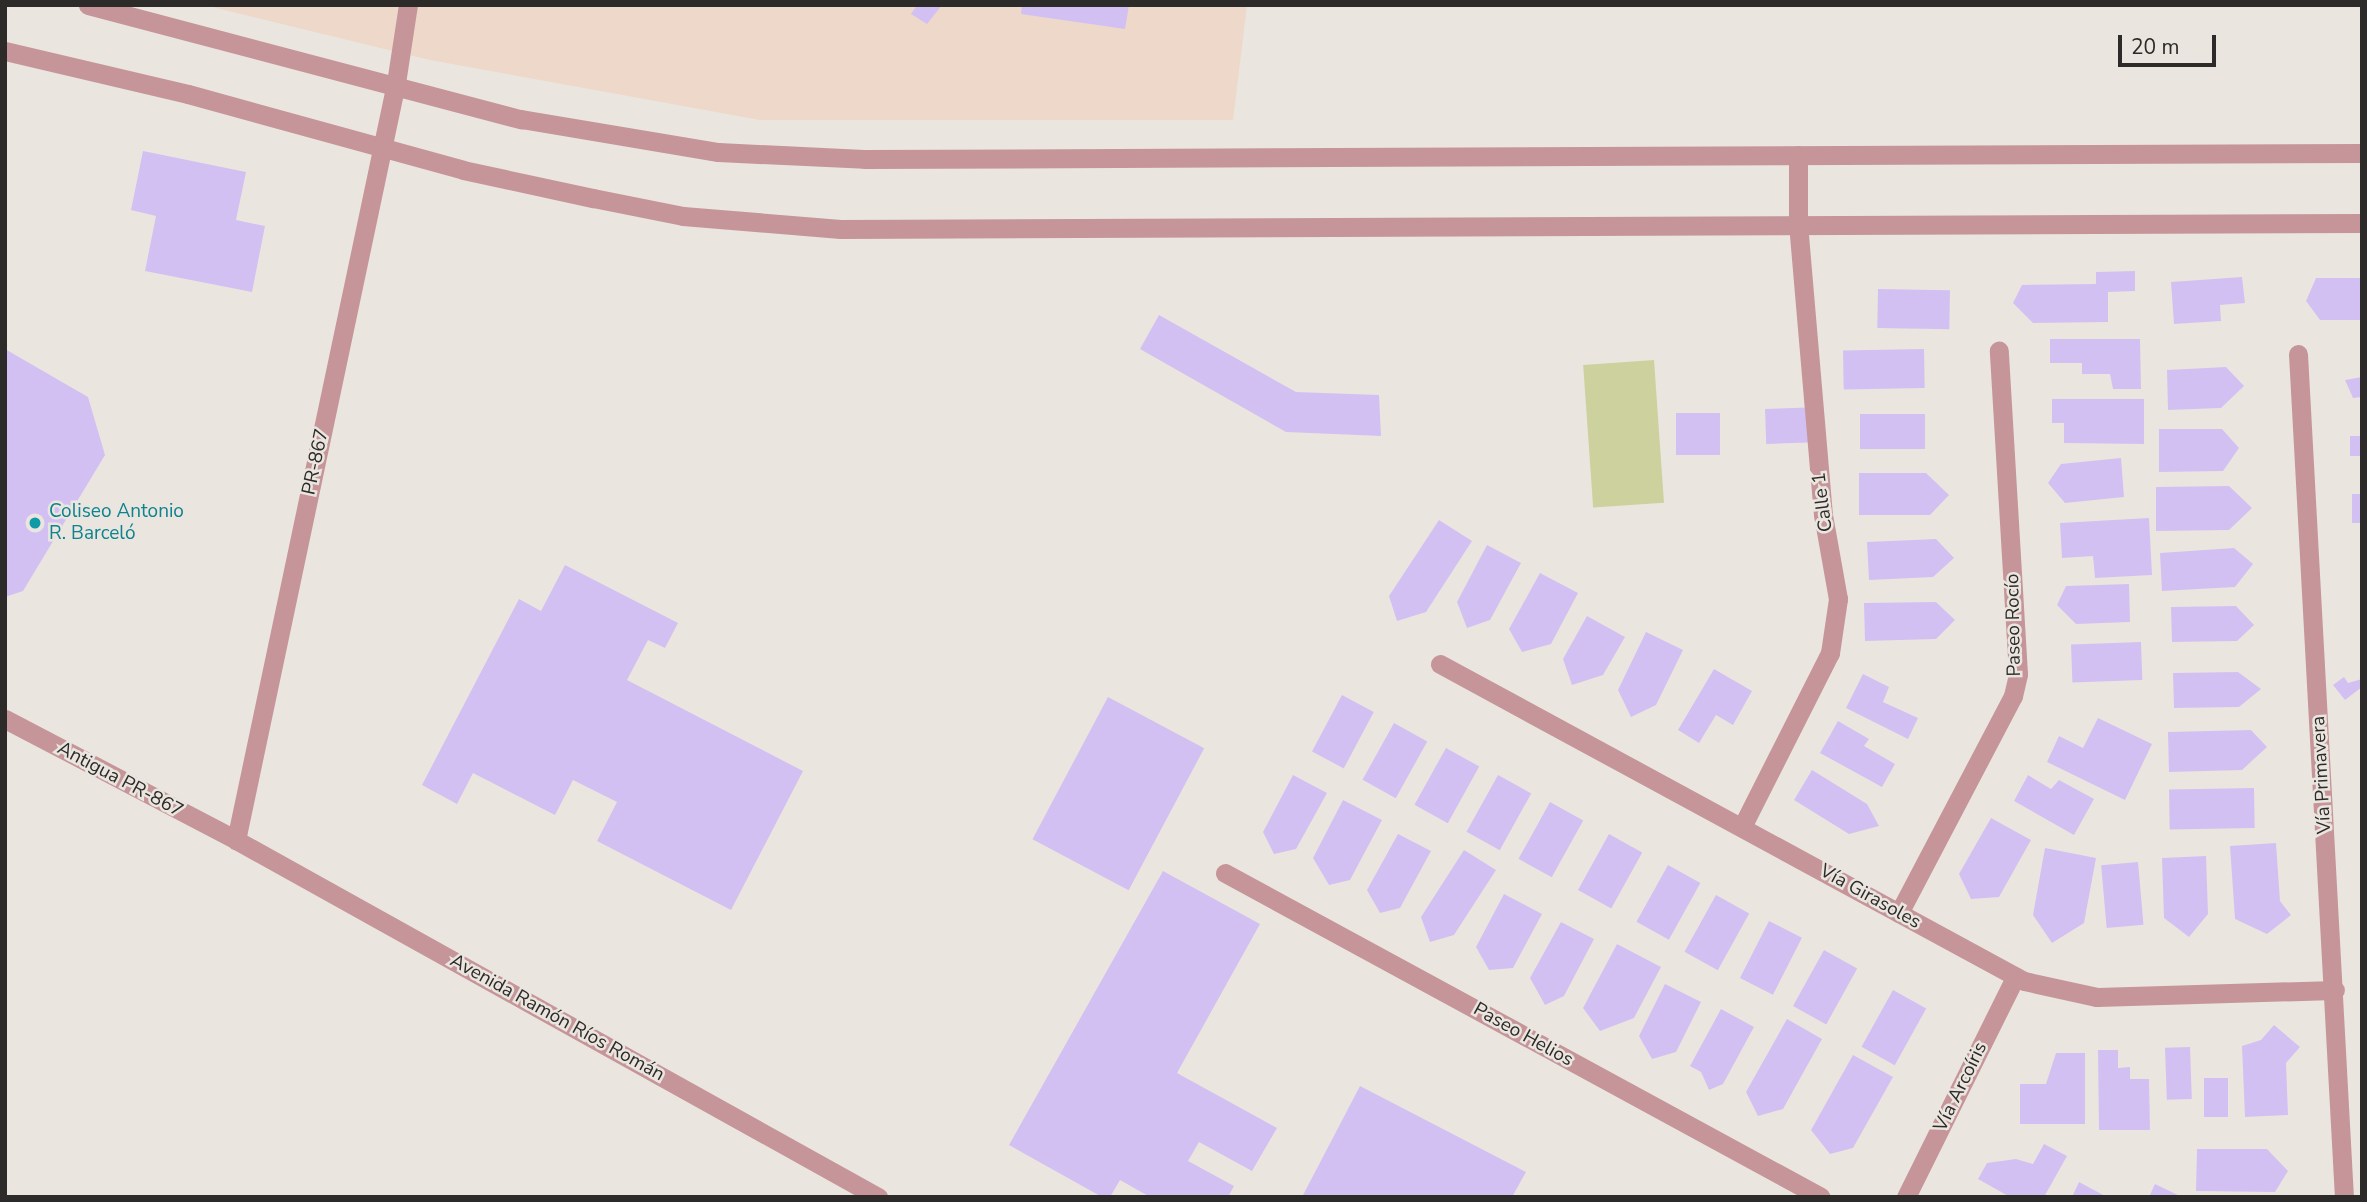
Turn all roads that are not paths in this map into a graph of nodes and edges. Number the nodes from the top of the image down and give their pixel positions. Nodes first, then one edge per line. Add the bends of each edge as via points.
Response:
1 (88, 5) edge
2 (408, 5) edge
3 (5, 51) edge
4 (396, 83) junction
5 (383, 146) junction
6 (2362, 153) edge
7 (1798, 155) junction
8 (2362, 223) edge
9 (1798, 225) junction
10 (1999, 351) dead end
11 (2298, 354) dead end
12 (1440, 664) dead end
13 (5, 719) edge
14 (1742, 827) junction
15 (236, 840) junction
16 (1225, 873) dead end
17 (1899, 913) junction
18 (2015, 976) junction
19 (2335, 990) junction
20 (878, 1197) edge
21 (1821, 1197) edge
22 (1906, 1197) edge
23 (2344, 1197) edge

1 - 4 street
2 - 4 street, PR-867
3 - 5 street
4 - 5 street, PR-867 / PR-867
4 - 7 street via 521,119 758,154 864,159
5 - 9 street via 463,170 683,216 839,229
5 - 15 street, PR-867 / PR-867
6 - 7 street
7 - 9 street, Calle 1
8 - 9 street
9 - 14 street, Calle 1 via 1823,515 1838,599 1830,653
10 - 17 street, Paseo Rocío via 2018,674 2013,696
11 - 19 street, Vía Primavera
12 - 14 street, Vía Girasoles
13 - 15 street, Antigua PR-867
14 - 17 street, Vía Girasoles
15 - 20 street, Avenida Ramón Ríos Román
16 - 21 street, Paseo Helios
17 - 18 street, Vía Girasoles
18 - 19 street, Vía Girasoles via 2097,997
18 - 22 street, Vía Arcoíris
19 - 23 street, Vía Primavera

